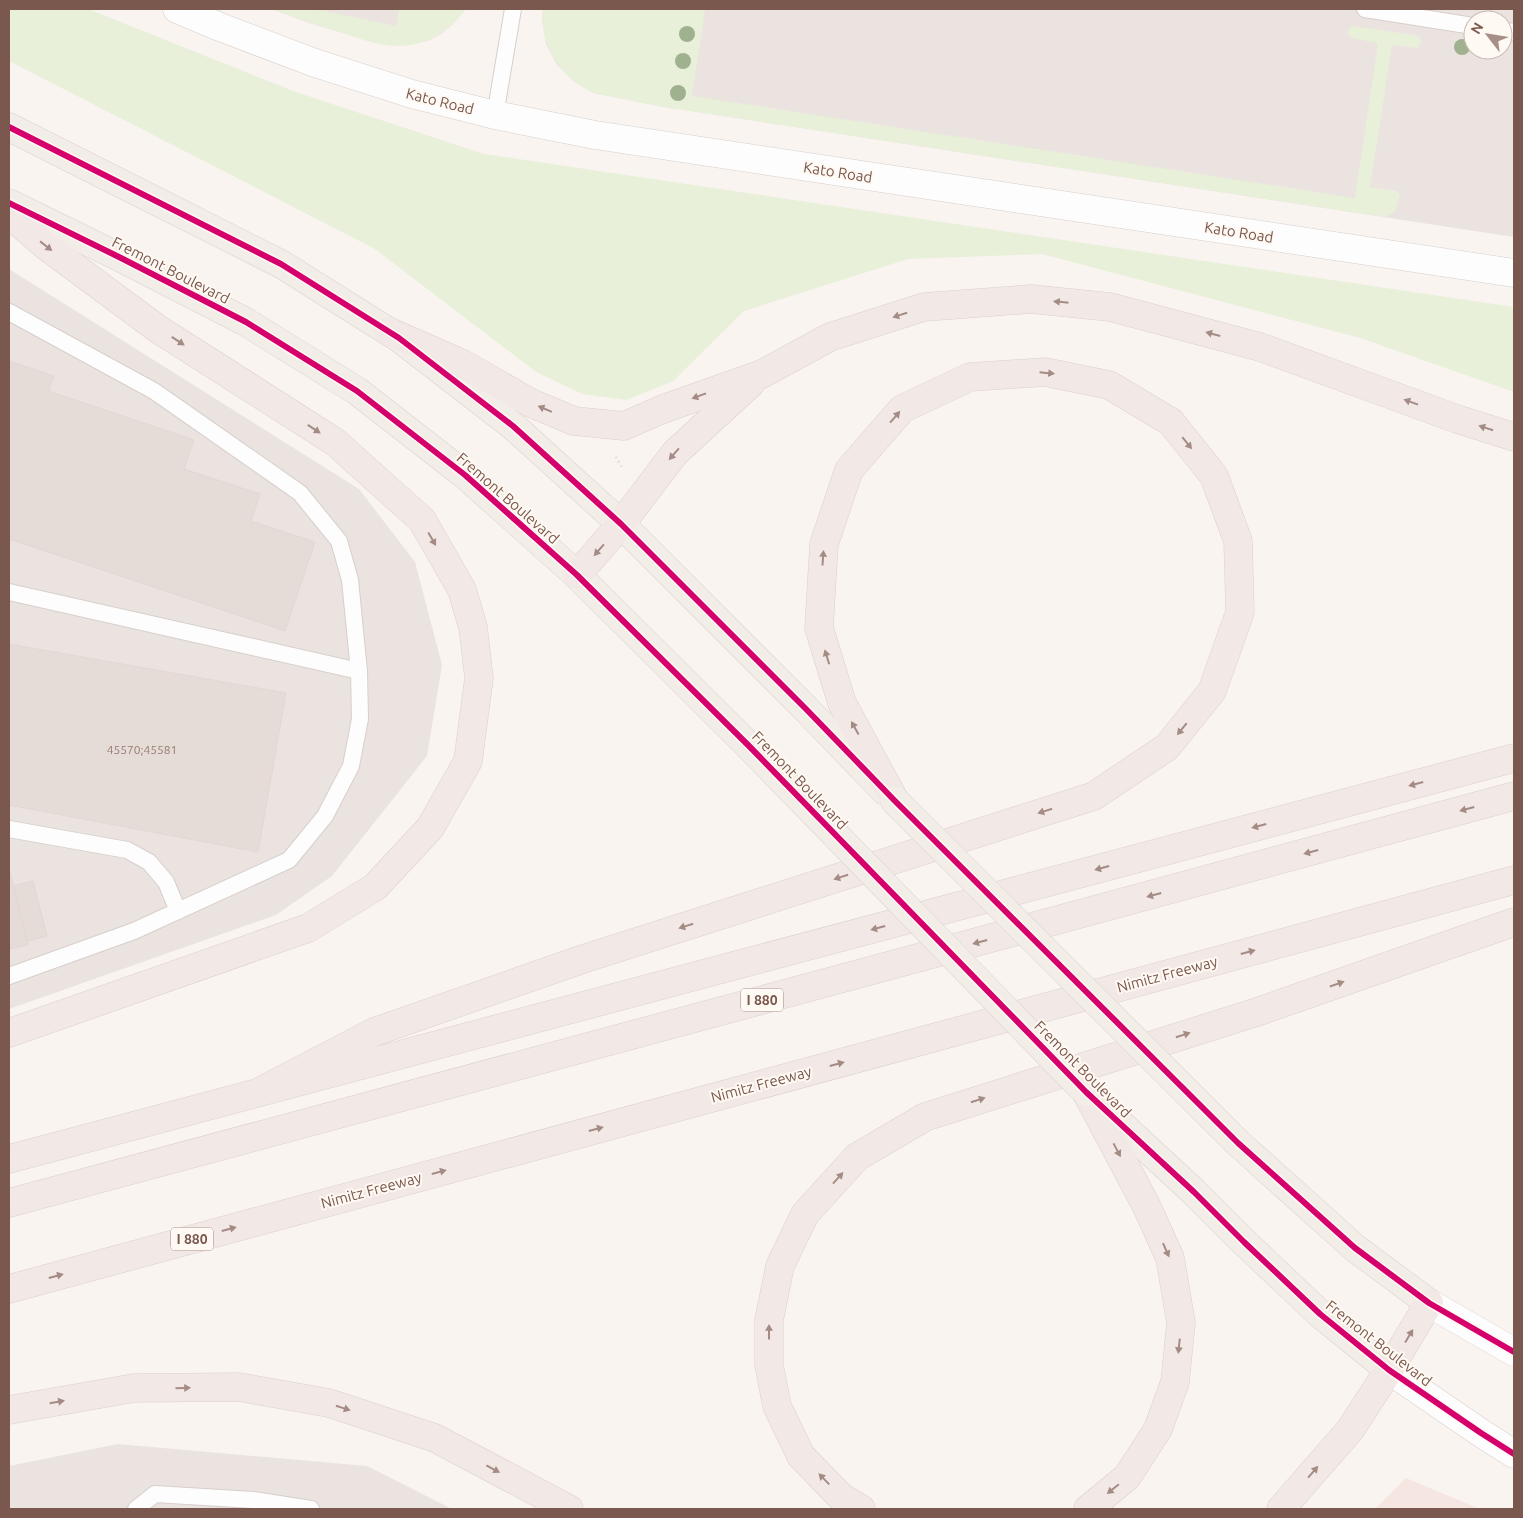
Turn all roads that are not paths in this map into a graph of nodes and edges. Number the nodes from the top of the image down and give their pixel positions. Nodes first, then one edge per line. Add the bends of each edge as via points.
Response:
1 (177, 9) edge
2 (514, 9) edge
3 (1365, 9) edge
4 (1463, 24) edge
5 (495, 114) junction
6 (9, 127) edge
7 (9, 203) edge
8 (9, 214) edge
9 (1514, 273) edge
10 (9, 312) edge
11 (388, 331) junction
12 (762, 374) junction
13 (1514, 437) edge
14 (621, 524) junction
15 (577, 575) junction
16 (9, 592) edge
17 (359, 671) junction
18 (1514, 758) edge
19 (1514, 796) edge
20 (895, 801) junction
21 (9, 829) edge
22 (1514, 880) edge
23 (178, 910) junction
24 (1514, 922) edge
25 (9, 976) edge
26 (9, 1033) edge
27 (259, 1092) junction
28 (1086, 1092) junction
29 (9, 1159) edge
30 (9, 1203) edge
31 (9, 1289) edge
32 (1430, 1303) junction
33 (1514, 1352) edge
34 (1389, 1370) junction
35 (9, 1410) edge
36 (1514, 1454) edge
37 (219, 1504) edge
38 (136, 1509) edge
39 (311, 1509) edge
40 (569, 1509) edge
41 (862, 1509) edge
42 (1088, 1509) edge
43 (1281, 1509) edge

1 - 5 street, Kato Road via 316,64 412,94
2 - 5 lane
3 - 4 lane
5 - 9 street, Kato Road via 595,136
6 - 11 main road via 281,264
7 - 15 main road, Fremont Boulevard via 246,322 357,392 465,475
8 -> 26 highway via 46,246 158,328 335,442 422,520 462,590 473,627 479,678 468,761 430,828 375,887 308,928
10 - 17 lane via 154,392 300,493 339,541 350,580
12 -> 11 highway via 624,426 574,421 531,403 463,364
11 - 14 main road via 513,426
13 -> 12 highway via 1260,347 1110,307 1032,298 924,307 830,337
12 -> 14 highway via 675,453
14 -> 15 highway
14 - 20 main road
15 - 28 main road, Fremont Boulevard, bridge via 749,746
16 - 17 lane
17 - 23 lane via 360,719 351,766 325,816 289,860
18 -> 27 highway
19 -> 30 highway, I 880
20 -> 27 highway via 842,703 819,628 824,544 849,470 902,409 970,377 1044,372 1109,385 1171,422 1214,476 1238,541 1240,612 1212,691 1167,747 1094,796 583,959 374,1032
20 - 32 main road, bridge via 1238,1143 1355,1248
21 - 23 lane via 127,850 150,862 166,882
31 -> 22 highway, Nimitz Freeway / I 880
23 - 25 lane via 134,931
41 -> 24 highway via 841,1497 801,1456 777,1406 769,1365 768,1320 780,1266 806,1214 857,1157 925,1117 1257,1012
27 - 29 highway
28 - 34 main road, Fremont Boulevard via 1320,1314
28 -> 42 highway via 1146,1205 1170,1258 1181,1323 1175,1382 1158,1429 1127,1478
32 - 33 street
34 -> 32 highway
34 - 36 street, Fremont Boulevard
43 -> 34 highway via 1350,1430
35 -> 40 highway via 134,1388 248,1388 328,1403 435,1438
37 - 38 lane via 155,1494
37 - 39 lane via 253,1500

